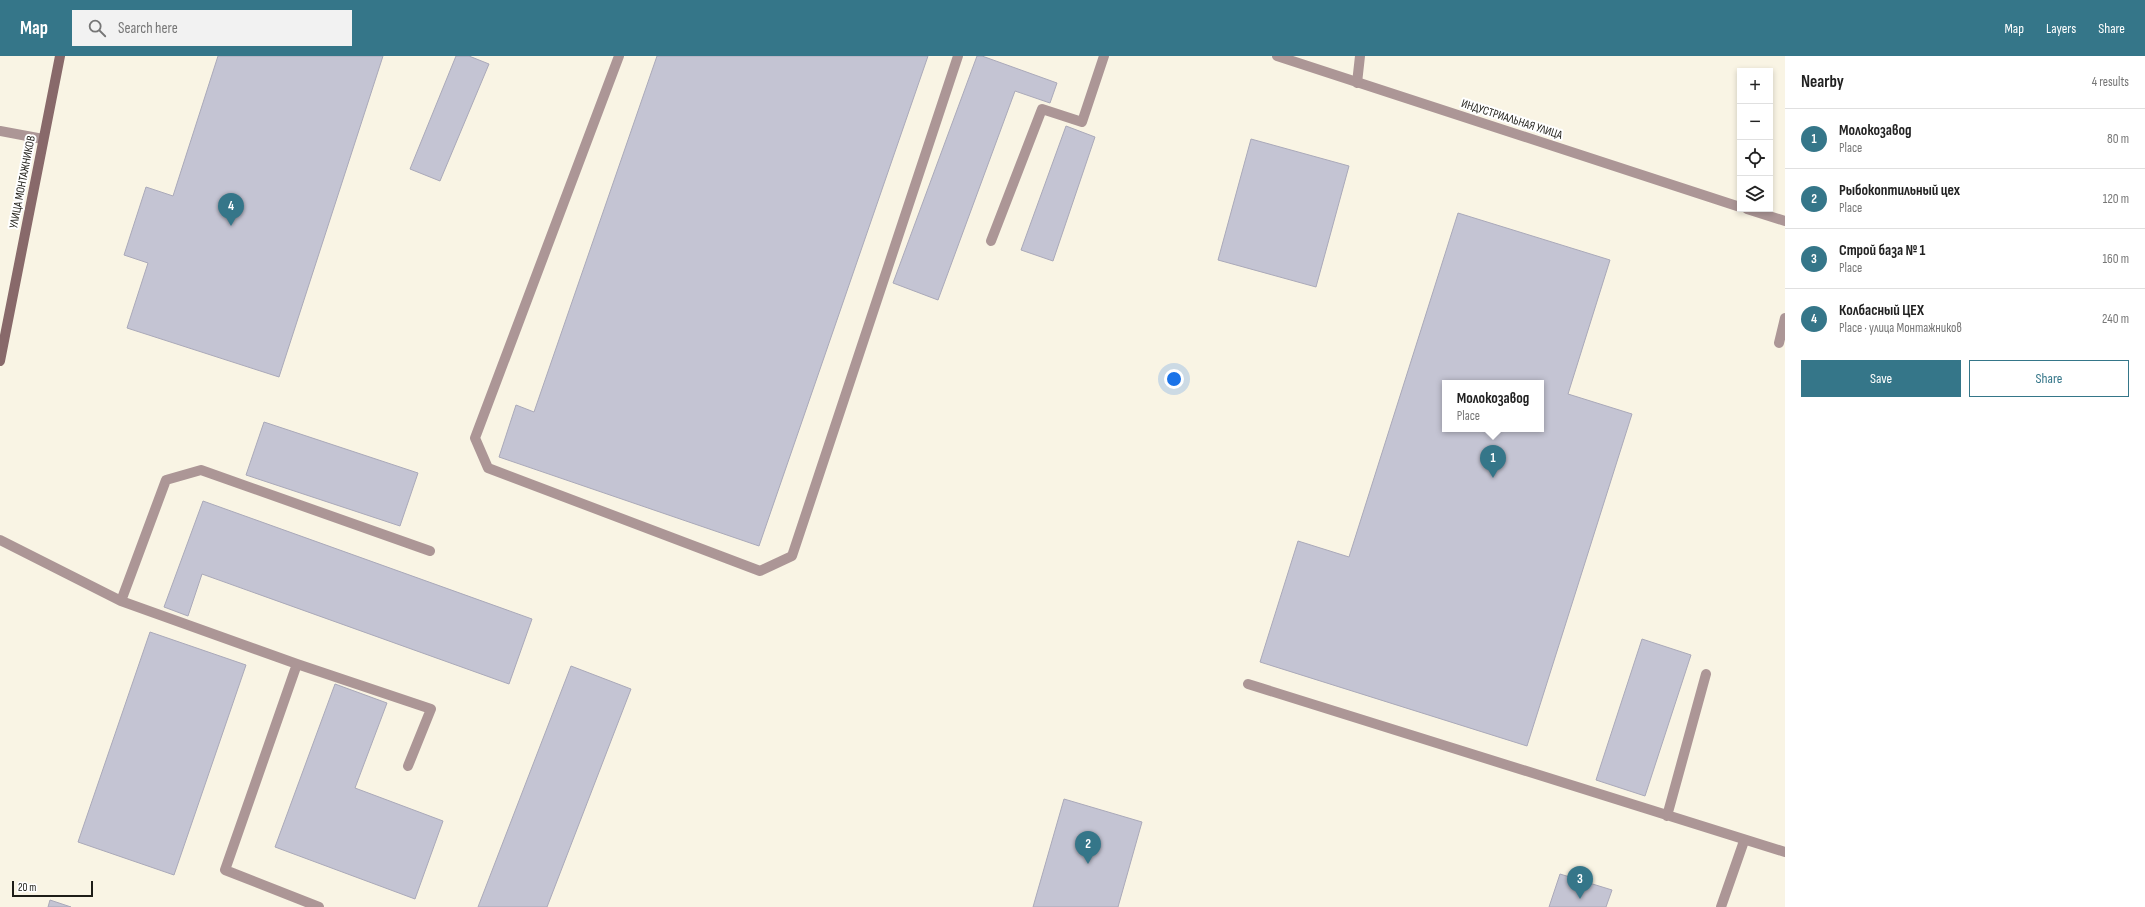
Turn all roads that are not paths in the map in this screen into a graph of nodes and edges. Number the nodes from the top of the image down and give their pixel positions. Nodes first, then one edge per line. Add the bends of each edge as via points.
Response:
1 (60, 56) edge
2 (619, 56) edge
3 (958, 56) edge
4 (1104, 56) edge
5 (1276, 56) edge
6 (1360, 56) edge
7 (1357, 83) junction
8 (1, 129) edge
9 (44, 139) junction
10 (1737, 206) edge
11 (1756, 212) edge
12 (1785, 221) edge
13 (991, 241) dead end
14 (1785, 318) edge
15 (1778, 343) dead end
16 (0, 361) edge
17 (0, 540) edge
18 (430, 552) dead end
19 (121, 601) junction
20 (297, 664) junction
21 (1706, 674) dead end
22 (1248, 684) dead end
23 (408, 766) dead end
24 (1668, 816) junction
25 (1744, 841) junction
26 (1785, 852) edge
27 (319, 907) edge
28 (1721, 907) edge

1 - 9 street, УЛИЦА МОНТАЖНИКОВ
2 - 3 street via 474,438 488,468 760,571 792,556
4 - 13 street via 1082,122 1042,109
5 - 7 street, ИНДУСТРИАЛЬНАЯ УЛИЦА
6 - 7 street
7 - 10 street, ИНДУСТРИАЛЬНАЯ УЛИЦА
8 - 9 street
9 - 16 street, УЛИЦА МОНТАЖНИКОВ
11 - 12 street
14 - 15 street
17 - 19 street
18 - 19 street via 201,470 166,480
19 - 20 street
20 - 23 street via 431,708
20 - 27 street via 225,870
21 - 24 street
22 - 24 street
24 - 25 street
25 - 26 street
25 - 28 street

